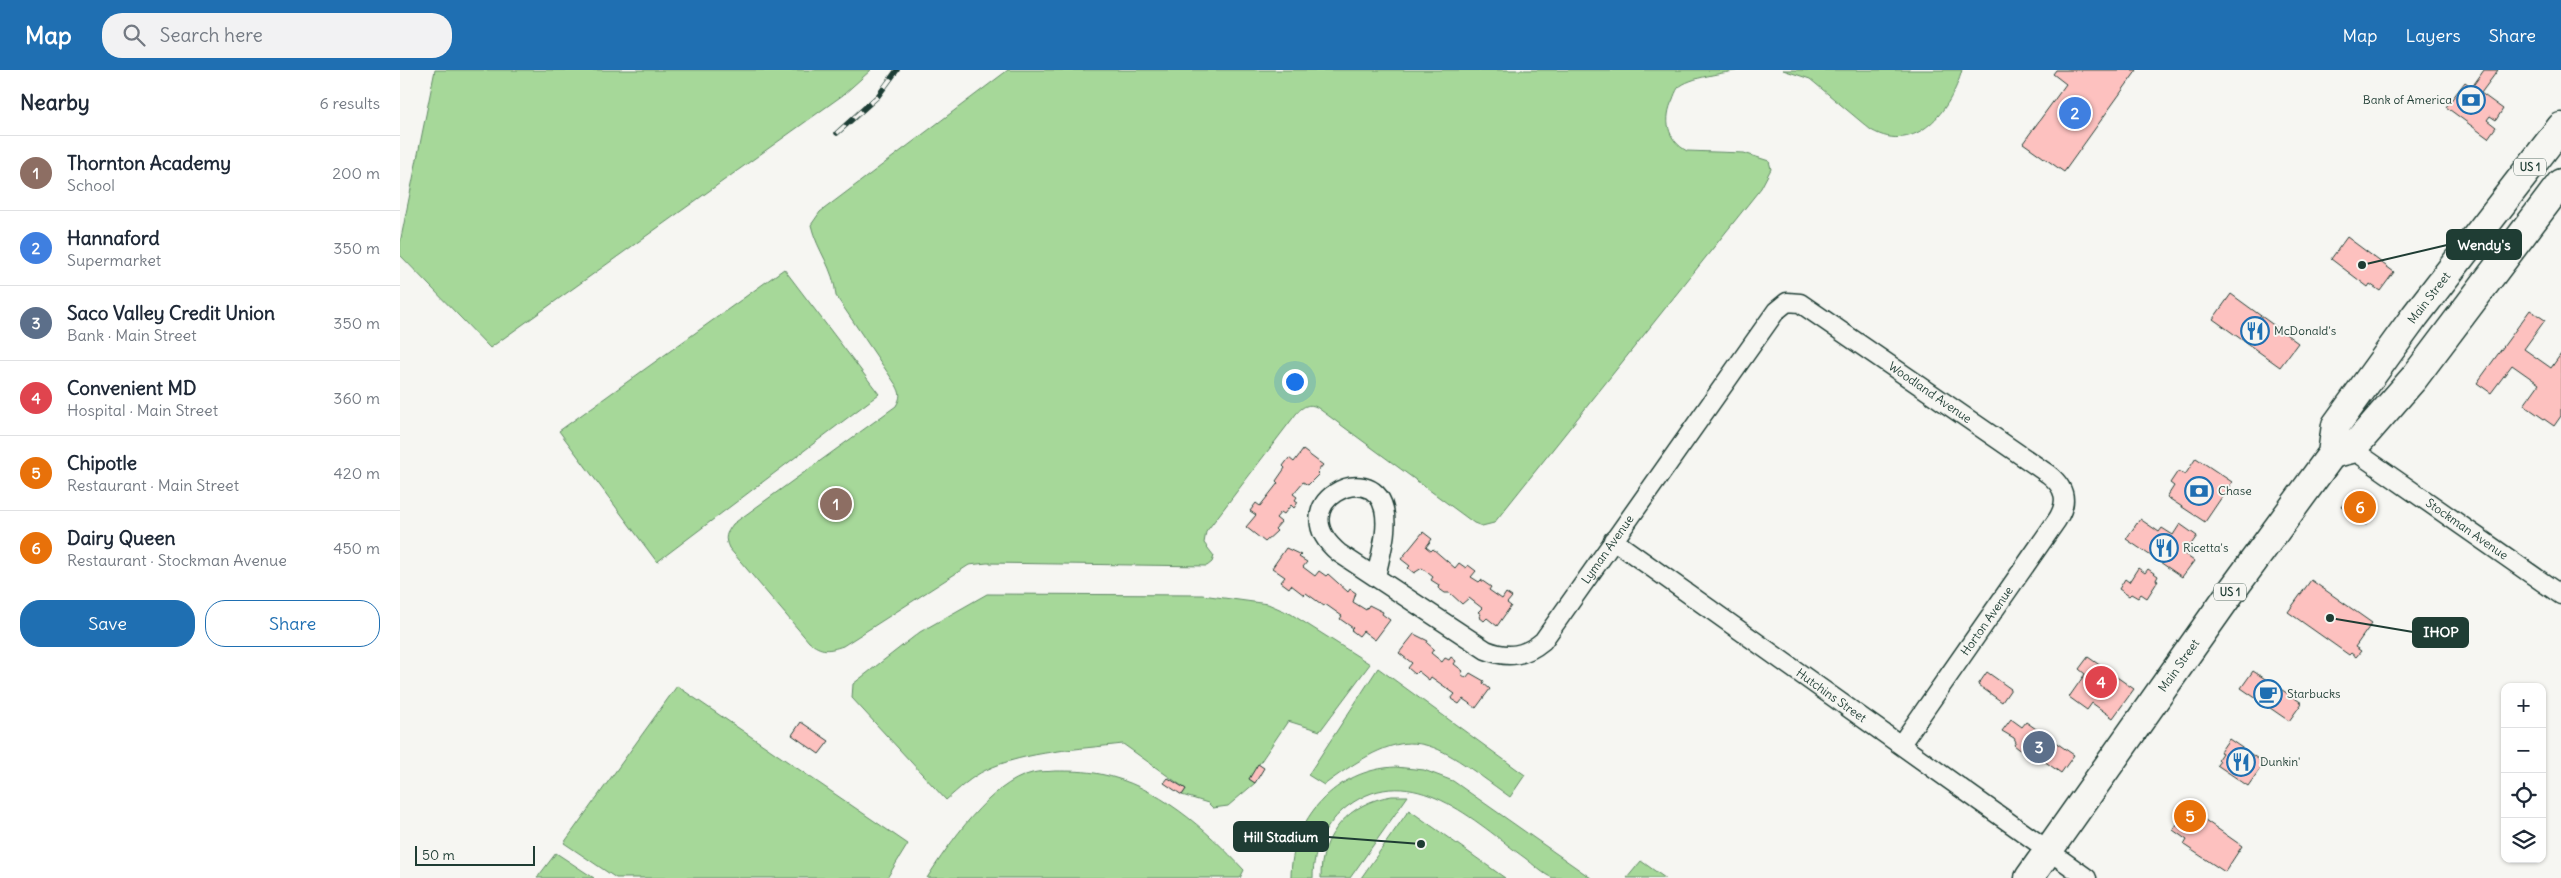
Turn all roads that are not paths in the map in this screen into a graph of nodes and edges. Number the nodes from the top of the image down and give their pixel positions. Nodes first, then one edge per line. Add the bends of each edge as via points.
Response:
1 (2561, 127) edge
2 (2561, 183) edge
3 (1790, 302) joint
4 (2352, 455) junction
5 (2064, 495) joint
6 (1614, 540) junction
7 (1376, 577) junction
8 (2561, 595) edge
9 (1901, 744) junction
10 (2049, 850) junction
11 (2029, 878) edge
12 (2087, 878) edge

1 - 4 main road, Main Street / US 1 via 2415,316 2336,425
2 - 4 main road, Main Street / US 1
3 - 5 street, Woodland Avenue via 1811,309 2048,474 2060,485
3 - 6 street, Lyman Avenue via 1783,304 1771,317
4 - 8 street, Stockman Avenue
4 - 10 main road, Main Street / US 1 via 2228,596
5 - 9 street, Horton Avenue via 2064,506 2057,520
6 - 7 street, Lyman Avenue via 1543,640 1530,651 1516,656 1486,650
6 - 9 street, Hutchins Street
7 - 7 street, Lyman Avenue via 1385,526 1383,506 1368,489 1359,486 1342,488 1322,506 1319,519 1323,534 1339,553
9 - 10 street, Hutchins Street
10 - 11 main road, Main Street / US 1
10 - 12 street, Hutchins Street

